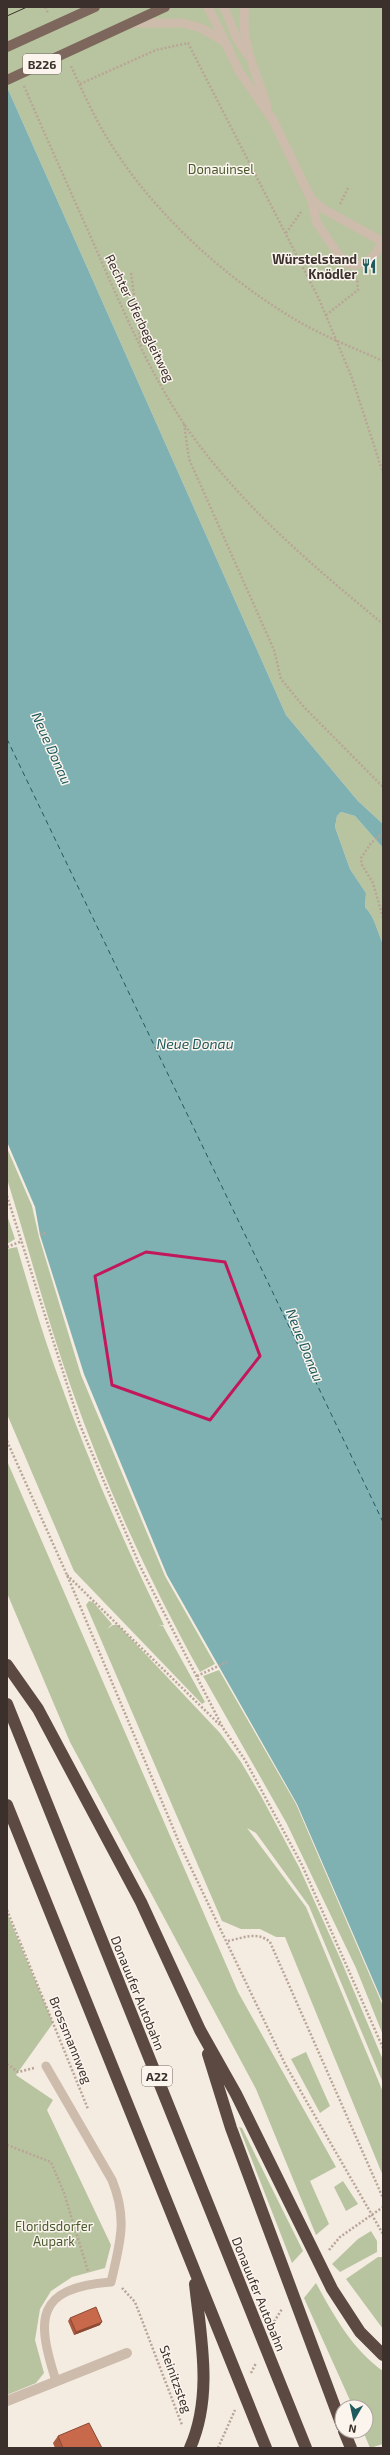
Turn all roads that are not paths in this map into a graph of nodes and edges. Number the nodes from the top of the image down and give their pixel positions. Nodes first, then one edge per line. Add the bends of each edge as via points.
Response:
1 (95, 7) edge
2 (165, 7) edge
3 (208, 7) edge
4 (224, 7) edge
5 (245, 7) edge
6 (132, 23) junction
7 (225, 42) junction
8 (7, 47) edge
9 (250, 59) junction
10 (7, 80) edge
11 (270, 115) junction
12 (310, 199) junction
13 (383, 242) edge
14 (7, 1665) edge
15 (7, 1704) edge
16 (7, 1805) edge
17 (200, 2030) junction
18 (46, 2066) dead end
19 (193, 2269) junction
20 (127, 2353) dead end
21 (383, 2355) edge
22 (56, 2381) junction
23 (7, 2401) edge
24 (334, 2405) edge
25 (190, 2448) edge
26 (266, 2448) edge
27 (306, 2448) edge

1 - 8 main road, B226
2 - 6 main road, B226
3 - 7 lane
4 - 9 lane via 237,39
5 - 9 lane via 244,30
6 - 7 lane via 183,23 201,28
6 - 10 main road, B226
7 - 11 lane via 240,71
9 - 11 lane
11 - 12 lane
12 - 13 lane
12 - 13 lane via 317,223 340,257 350,265 368,262
14 - 17 highway via 38,1709 141,1902
15 - 27 highway, Donauufer Autobahn / A22
16 - 19 highway
17 - 21 highway via 236,2094 332,2289 353,2323
17 - 24 highway via 230,2128
18 - 22 lane via 112,2180 120,2199 122,2232 111,2282 90,2284 63,2294 52,2303 45,2314 45,2343
19 - 25 highway via 204,2362 204,2384 200,2419
19 - 26 highway
20 - 22 street
22 - 23 street

